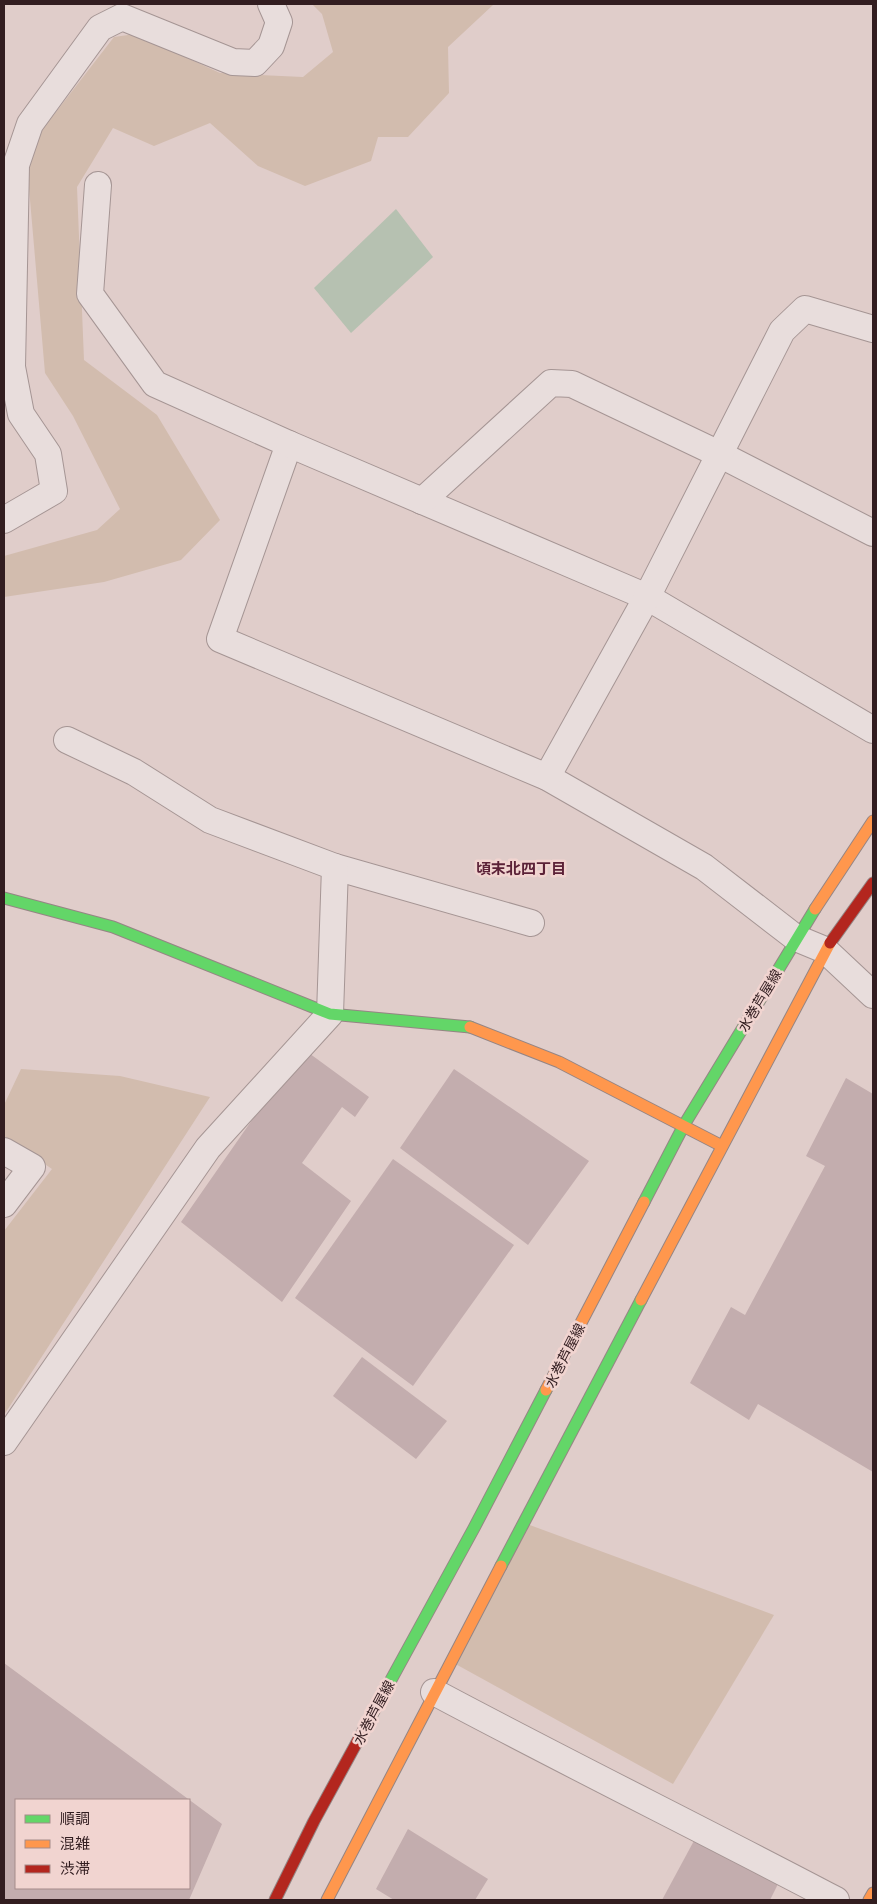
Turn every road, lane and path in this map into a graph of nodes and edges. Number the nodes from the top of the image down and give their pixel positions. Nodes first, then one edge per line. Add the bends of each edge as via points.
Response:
1 (271, 4) edge
2 (98, 185) dead end
3 (873, 328) edge
4 (289, 444) junction
5 (719, 454) junction
6 (422, 501) junction
7 (4, 520) edge
8 (873, 533) edge
9 (647, 597) junction
10 (873, 730) edge
11 (67, 740) dead end
12 (547, 777) junction
13 (873, 822) edge
14 (335, 867) junction
15 (873, 883) edge
16 (4, 898) edge
17 (531, 923) dead end
18 (796, 938) junction
19 (825, 950) junction
20 (873, 995) edge
21 (330, 1014) junction
22 (684, 1125) junction
23 (722, 1146) junction
24 (4, 1151) edge
25 (4, 1204) edge
26 (4, 1442) edge
27 (434, 1692) junction
28 (873, 1893) edge
29 (275, 1900) edge
30 (327, 1900) edge
31 (836, 1900) edge
32 (870, 1900) edge

1 - 7 street via 279,22 272,46 256,63 233,62 122,18 100,28 30,124 16,165 12,367 20,414 48,454 54,491
2 - 4 street via 90,294 154,384
3 - 5 street via 804,309 782,331
4 - 6 street
4 - 12 street via 220,639
5 - 6 street via 572,384 551,383
5 - 8 street
5 - 9 street
6 - 9 street
9 - 10 street
9 - 12 street
11 - 14 street via 134,772 210,820
12 - 18 street via 704,867
13 - 18 main road, 水巻芦屋線
14 - 17 street
14 - 21 street
15 - 19 main road
16 - 21 main road via 113,927
18 - 19 street
18 - 22 main road, 水巻芦屋線
19 - 20 street
19 - 23 main road
21 - 22 main road via 469,1027 559,1062
21 - 26 street via 208,1148
22 - 23 main road
22 - 29 main road, 水巻芦屋線
23 - 27 main road
24 - 25 street via 32,1167
27 - 30 main road
27 - 31 street
28 - 32 main road

